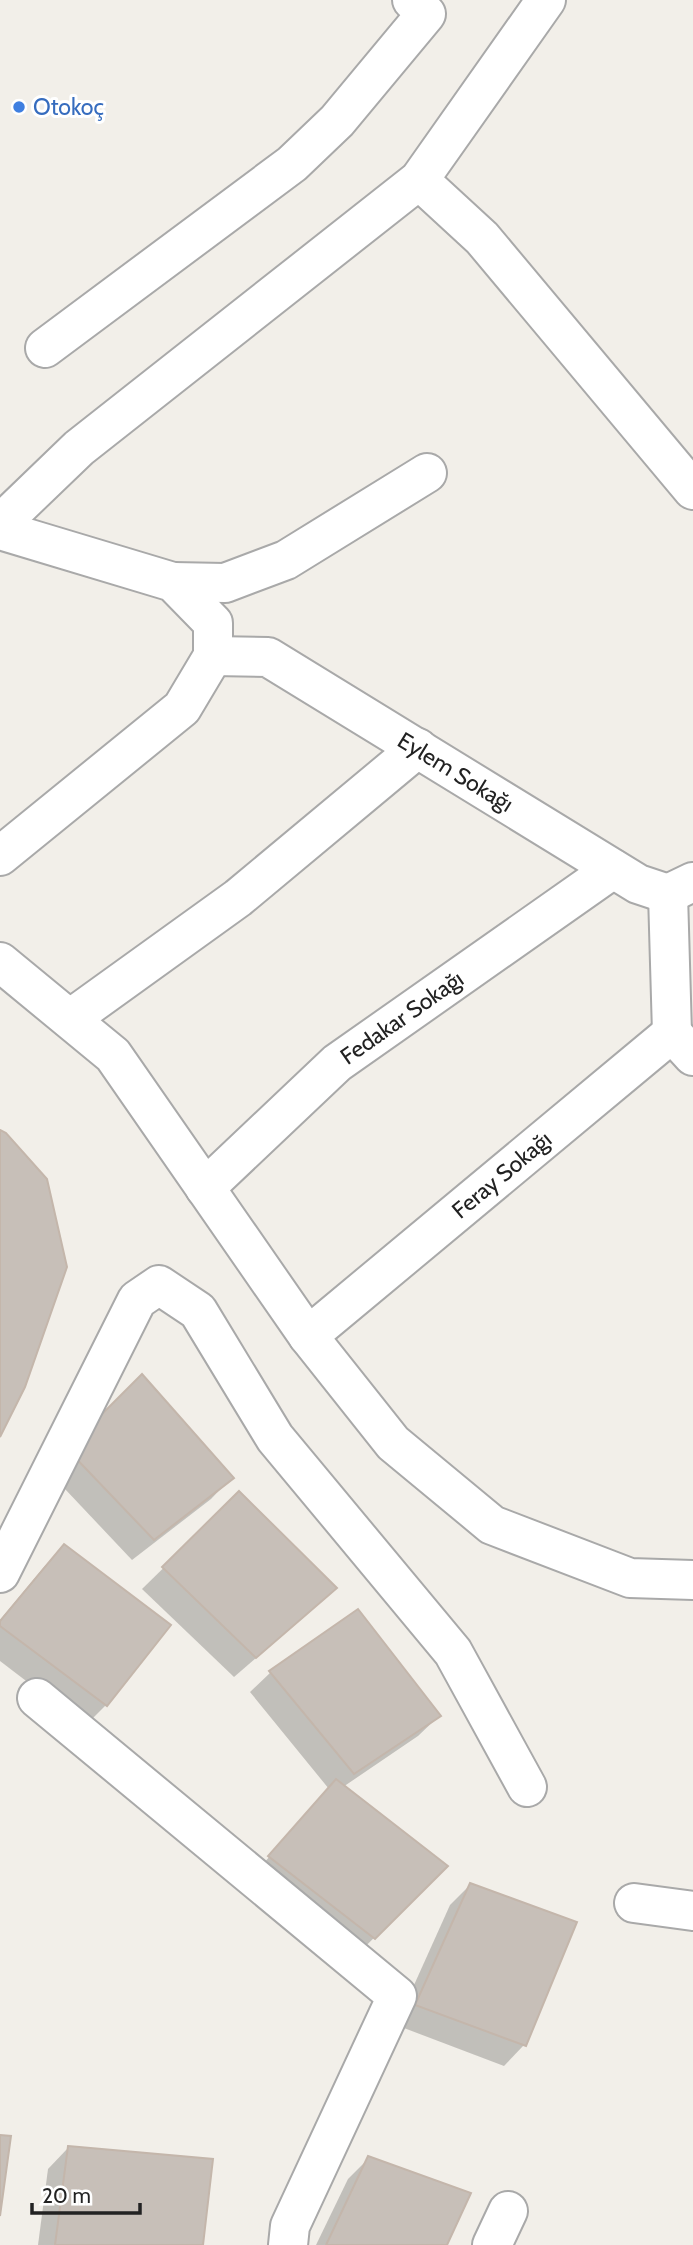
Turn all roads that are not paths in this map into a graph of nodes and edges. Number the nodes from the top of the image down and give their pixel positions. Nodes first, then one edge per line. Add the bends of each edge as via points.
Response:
1 (412, 0) edge
2 (546, 0) edge
3 (419, 180) junction
4 (46, 348) dead end
5 (427, 473) dead end
6 (693, 490) edge
7 (0, 524) edge
8 (0, 530) edge
9 (173, 582) junction
10 (213, 656) junction
11 (418, 748) junction
12 (0, 856) edge
13 (613, 869) junction
14 (681, 888) edge
15 (0, 961) edge
16 (70, 1019) junction
17 (682, 1044) edge
18 (205, 1188) junction
19 (308, 1336) junction
20 (0, 1573) edge
21 (693, 1580) edge
22 (37, 1699) dead end
23 (527, 1787) dead end
24 (634, 1903) dead end
25 (693, 1911) edge
26 (508, 2211) dead end
27 (288, 2245) edge
28 (492, 2245) edge

1 - 4 street via 426,14 337,121 292,164
2 - 3 street
3 - 6 street via 482,238
3 - 7 street via 79,448
5 - 9 street via 286,560 225,583
8 - 9 street
9 - 10 street via 213,624
10 - 11 street, Eylem Sokağı via 268,657
10 - 12 street via 182,708
11 - 13 street, Eylem Sokağı
11 - 16 street via 238,898
13 - 14 street, Eylem Sokağı via 638,884
13 - 18 street, Fedakar Sokağı via 338,1063
14 - 17 street
15 - 16 street
16 - 18 street via 113,1055
17 - 19 street, Feray Sokağı
18 - 19 street
19 - 21 street via 393,1443 492,1525 629,1578
20 - 23 street via 137,1300 159,1284 198,1311 275,1438 453,1652
22 - 27 street via 397,1996 290,2226
24 - 25 street
26 - 28 street

